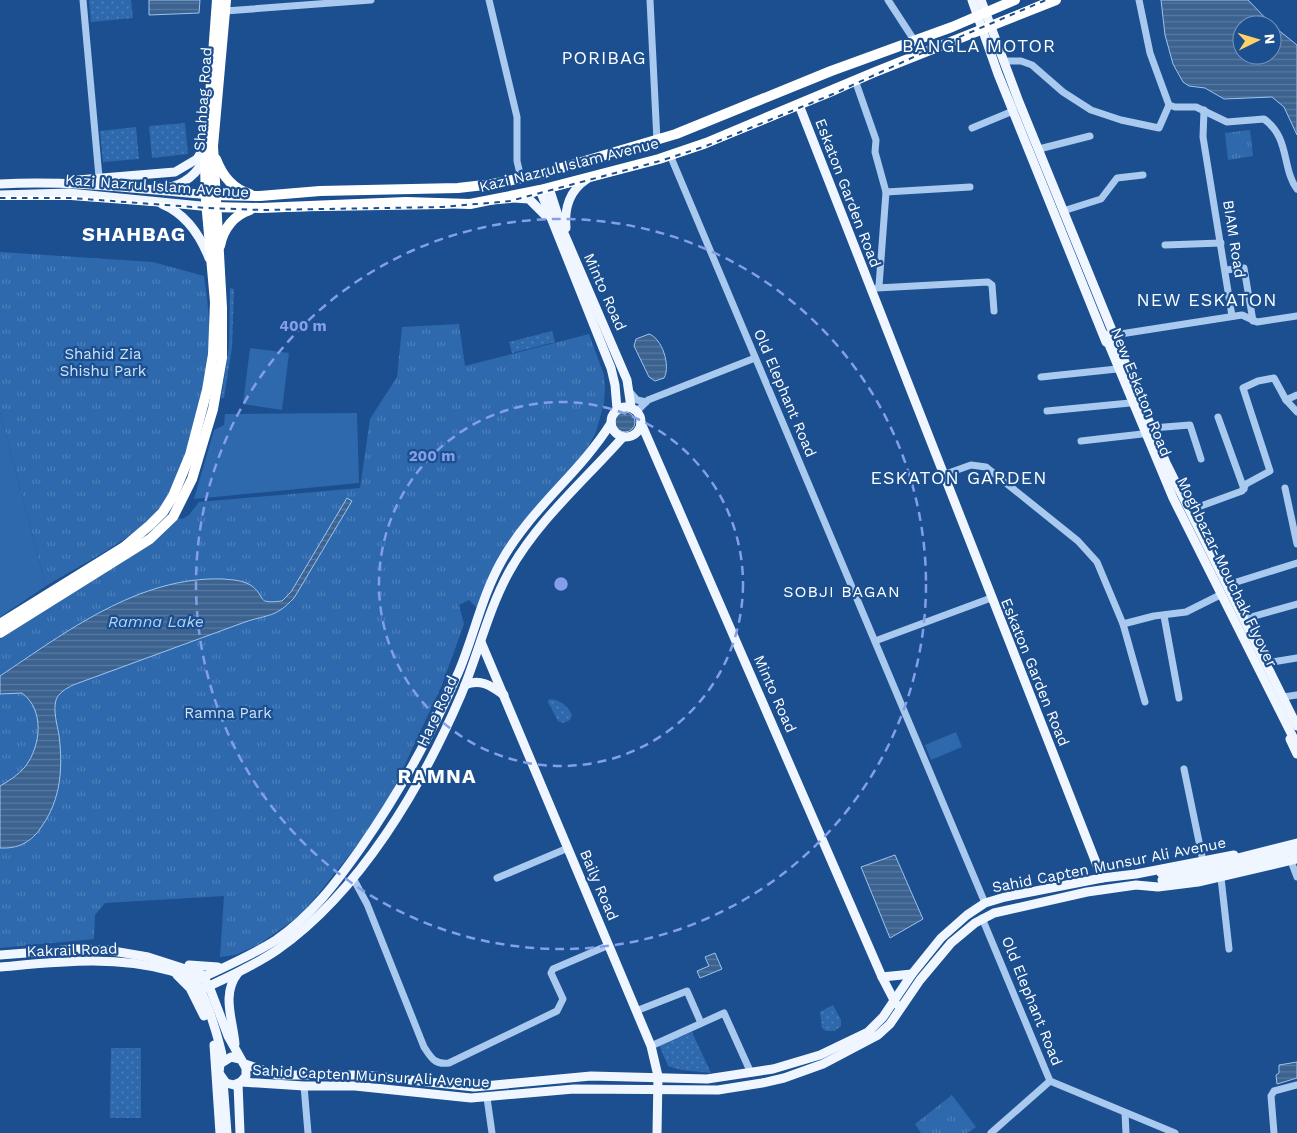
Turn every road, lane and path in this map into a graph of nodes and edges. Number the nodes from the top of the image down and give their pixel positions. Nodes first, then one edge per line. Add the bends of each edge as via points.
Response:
1 (83, 0) edge
2 (217, 0) edge
3 (371, 0) edge
4 (489, 0) edge
5 (650, 0) edge
6 (888, 0) edge
7 (972, 0) edge
8 (981, 0) edge
9 (1015, 0) edge
10 (1056, 0) edge
11 (1139, 0) edge
12 (226, 5) edge
13 (981, 14) junction
14 (988, 32) junction
15 (914, 40) junction
16 (948, 44) junction
17 (1003, 61) junction
18 (998, 74) junction
19 (855, 80) junction
20 (799, 104) junction
21 (1169, 105) junction
22 (1204, 110) junction
23 (1013, 112) junction
24 (1211, 116) junction
25 (1203, 123) junction
26 (972, 128) dead end
27 (1090, 136) dead end
28 (657, 141) junction
29 (210, 145) junction
30 (1039, 149) junction
31 (670, 155) junction
32 (541, 174) junction
33 (1143, 174) dead end
34 (99, 177) junction
35 (521, 178) junction
36 (587, 178) junction
37 (59, 182) junction
38 (1047, 183) junction
39 (0, 184) edge
40 (970, 187) dead end
41 (153, 189) junction
42 (545, 189) junction
43 (1297, 189) edge
44 (886, 192) junction
45 (0, 195) edge
46 (260, 196) junction
47 (509, 198) junction
48 (153, 201) junction
49 (211, 201) junction
50 (261, 208) junction
51 (1063, 211) junction
52 (563, 242) junction
53 (1221, 243) junction
54 (1165, 245) dead end
55 (214, 261) junction
56 (1226, 270) junction
57 (875, 289) junction
58 (994, 311) dead end
59 (1232, 316) junction
60 (1297, 316) edge
61 (1252, 320) junction
62 (1107, 332) junction
63 (755, 358) junction
64 (1117, 370) junction
65 (1041, 377) dead end
66 (630, 392) junction
67 (1297, 394) edge
68 (1286, 400) junction
69 (646, 402) junction
70 (1130, 403) junction
71 (617, 409) junction
72 (634, 409) junction
73 (1047, 411) dead end
74 (1297, 412) edge
75 (1218, 417) dead end
76 (611, 423) junction
77 (641, 423) junction
78 (1152, 428) junction
79 (635, 434) junction
80 (1142, 434) junction
81 (623, 437) junction
82 (649, 439) junction
83 (1081, 440) dead end
84 (1158, 443) junction
85 (1148, 447) junction
86 (1201, 459) dead end
87 (1166, 463) junction
88 (943, 475) junction
89 (1284, 488) dead end
90 (1244, 490) junction
91 (1190, 510) junction
92 (1297, 544) edge
93 (1297, 563) edge
94 (1227, 585) junction
95 (1218, 596) junction
96 (991, 598) junction
97 (1297, 604) edge
98 (1164, 616) junction
99 (1244, 619) junction
100 (0, 624) edge
101 (1123, 624) junction
102 (0, 633) edge
103 (875, 641) junction
104 (481, 642) junction
105 (1297, 658) edge
106 (1266, 663) junction
107 (1255, 667) junction
108 (465, 685) junction
109 (504, 695) junction
110 (1297, 695) edge
111 (1283, 697) junction
112 (1179, 698) dead end
113 (1145, 702) dead end
114 (1297, 726) edge
115 (1297, 732) edge
116 (1297, 745) edge
117 (1297, 754) edge
118 (1184, 769) dead end
119 (369, 836) junction
120 (1297, 839) edge
121 (378, 843) junction
122 (1286, 843) junction
123 (1297, 843) edge
124 (568, 848) junction
125 (1297, 850) edge
126 (1294, 860) edge
127 (1203, 861) junction
128 (1136, 874) junction
129 (1162, 876) junction
130 (1297, 877) edge
131 (353, 878) junction
132 (497, 878) dead end
133 (1102, 878) junction
134 (1221, 878) junction
135 (1136, 885) junction
136 (985, 903) junction
137 (982, 918) junction
138 (609, 945) junction
139 (1229, 949) dead end
140 (0, 955) edge
141 (164, 962) junction
142 (228, 965) junction
143 (0, 966) edge
144 (240, 971) junction
145 (173, 972) junction
146 (912, 974) junction
147 (204, 976) junction
148 (882, 977) junction
149 (195, 981) junction
150 (209, 986) junction
151 (200, 990) junction
152 (893, 1001) junction
153 (901, 1008) junction
154 (636, 1011) junction
155 (701, 1023) junction
156 (651, 1046) junction
157 (240, 1058) junction
158 (822, 1059) junction
159 (220, 1065) junction
160 (751, 1073) junction
161 (658, 1076) junction
162 (223, 1080) junction
163 (1050, 1081) junction
164 (239, 1083) junction
165 (278, 1085) junction
166 (1297, 1085) edge
167 (304, 1086) junction
168 (658, 1089) junction
169 (487, 1098) junction
170 (238, 1102) junction
171 (1125, 1113) junction
172 (220, 1133) edge
173 (228, 1133) edge
174 (240, 1133) edge
175 (308, 1133) edge
176 (492, 1133) edge
177 (657, 1133) edge
178 (991, 1133) edge
179 (1126, 1133) edge
180 (1175, 1133) edge
181 (1274, 1133) edge

1 - 34 street
2 - 29 highway, Shahbag Road
3 - 12 street
4 - 35 street via 517,117 517,161
5 - 28 street
6 - 15 street
7 - 13 main road
8 - 13 main road
9 - 13 highway, Kazi Nazrul Islam Avenue
10 - 14 highway, Kazi Nazrul Islam Avenue
11 - 21 street via 1150,53
12 - 29 highway, Shahbag Road
13 - 14 main road
13 - 15 highway, Kazi Nazrul Islam Avenue
14 - 16 highway, Kazi Nazrul Islam Avenue
14 - 17 main road, New Eskaton Road
14 - 18 main road, New Eskaton Road
15 - 28 highway, Kazi Nazrul Islam Avenue
16 - 18 main road via 973,36 978,38
16 - 19 highway, Kazi Nazrul Islam Avenue
17 - 21 street via 1032,65 1076,102 1121,120 1159,128
17 - 30 main road, New Eskaton Road
18 - 23 main road, New Eskaton Road
19 - 20 highway, Kazi Nazrul Islam Avenue
19 - 44 street, Eskaton Garden Road via 876,140 875,152
20 - 31 highway, Kazi Nazrul Islam Avenue
20 - 57 main road, Eskaton Garden Road
21 - 22 street
22 - 24 street
22 - 25 street, BIAM Road
23 - 26 street
23 - 38 main road, New Eskaton Road
24 - 25 street
24 - 43 street via 1228,122 1261,118 1268,122 1286,152
25 - 53 street, BIAM Road
27 - 30 street
28 - 32 highway, Kazi Nazrul Islam Avenue
29 - 34 main road via 182,170
29 - 41 main road via 192,177 169,188
29 - 46 highway via 226,178 240,189
29 - 49 highway, Shahbag Road
30 - 38 main road, New Eskaton Road
31 - 36 highway, Kazi Nazrul Islam Avenue
31 - 63 street, Old Elephant Road
32 - 35 highway, Kazi Nazrul Islam Avenue
32 - 42 highway
33 - 51 street via 1117,178 1101,199
34 - 37 main road
35 - 46 highway, Kazi Nazrul Islam Avenue via 458,188 320,191
36 - 42 highway, Kazi Nazrul Islam Avenue
36 - 52 main road via 572,193 566,208
37 - 39 main road, Kazi Nazrul Islam Avenue
37 - 41 main road, Kazi Nazrul Islam Avenue
38 - 51 main road, New Eskaton Road
38 - 62 main road, New Eskaton Road
40 - 44 street
41 - 49 main road, Kazi Nazrul Islam Avenue
42 - 47 highway, Kazi Nazrul Islam Avenue
42 - 52 main road, Minto Road
44 - 57 street, Eskaton Garden Road
45 - 48 main road, Kazi Nazrul Islam Avenue via 69,193
46 - 49 highway, Kazi Nazrul Islam Avenue
47 - 50 highway, Kazi Nazrul Islam Avenue via 470,204
47 - 52 main road via 525,198 539,206 556,240
48 - 49 main road, Kazi Nazrul Islam Avenue
48 - 55 main road via 187,221
49 - 50 highway, Kazi Nazrul Islam Avenue
49 - 55 highway, Shahbag Road
50 - 55 highway via 243,212 231,223 223,234
51 - 62 main road, New Eskaton Road
52 - 66 main road, Minto Road via 609,335
52 - 71 main road, Minto Road via 611,368
53 - 54 street
53 - 56 street, BIAM Road
55 - 100 highway via 212,361 207,390 190,455 173,496 156,520 124,546
55 - 102 highway via 223,324 219,380 203,446 177,511 150,539
56 - 59 street, BIAM Road
56 - 61 street via 1244,268
57 - 58 street, Eskaton Garden Road via 988,282 992,285
57 - 88 main road, Eskaton Garden Road
59 - 61 street via 1242,315
59 - 62 street
60 - 61 street
62 - 64 main road, New Eskaton Road
62 - 78 main road, New Eskaton Road
62 - 116 main road, Moghbazar-Mouchak Flyover, bridge via 1173,498
63 - 69 street
63 - 103 street, Old Elephant Road
64 - 65 street
64 - 70 main road, New Eskaton Road
66 - 69 street via 637,400
66 - 72 main road, Minto Road
67 - 68 street
68 - 74 street
68 - 90 street via 1274,378 1243,388 1270,469 1246,484
69 - 72 street
70 - 73 street
70 - 80 main road, New Eskaton Road
71 - 72 main road
71 - 76 main road
72 - 77 main road
75 - 90 street
76 - 81 main road via 614,432
76 - 119 main road via 594,448 510,545 489,585 468,649 438,717 390,807
77 - 79 main road
77 - 82 main road, Minto Road
78 - 84 main road, New Eskaton Road
78 - 86 street via 1190,425
79 - 81 main road
79 - 82 main road
80 - 83 street
80 - 85 main road, New Eskaton Road
81 - 104 main road, Hare Road via 552,512 519,555
82 - 148 main road, Minto Road
84 - 85 main road
84 - 87 main road, New Eskaton Road
85 - 95 main road, New Eskaton Road
87 - 91 main road, New Eskaton Road
87 - 115 main road via 1175,490
88 - 96 main road, Eskaton Garden Road
88 - 101 street via 980,465 1002,478 1087,550 1100,568
89 - 92 street
90 - 91 street
91 - 94 main road, New Eskaton Road
93 - 94 street
94 - 99 main road, New Eskaton Road
95 - 98 street via 1186,612
95 - 107 main road, New Eskaton Road
96 - 103 street
96 - 133 main road, Eskaton Garden Road
97 - 99 street
98 - 101 street
98 - 112 street
99 - 106 main road, New Eskaton Road
101 - 113 street
103 - 136 street, Old Elephant Road
104 - 108 main road, Hare Road
104 - 109 main road, Baily Road
105 - 106 street
106 - 107 main road
106 - 111 main road, New Eskaton Road
107 - 117 main road, New Eskaton Road
108 - 109 main road via 483,683
108 - 121 main road, Hare Road via 421,774
109 - 124 main road, Baily Road
110 - 111 street
111 - 114 main road, New Eskaton Road
118 - 127 street
119 - 121 main road
119 - 142 main road via 337,882 305,916 276,940
120 - 122 main road, Sahid Capten Munsur Ali Avenue
121 - 131 main road, Hare Road
122 - 126 main road
122 - 127 main road, Sahid Capten Munsur Ali Avenue
123 - 129 main road, bridge
124 - 132 street
124 - 138 main road, Baily Road
125 - 129 main road, bridge via 1215,870
126 - 130 street
126 - 134 main road, Sahid Capten Munsur Ali Avenue
127 - 128 main road, Sahid Capten Munsur Ali Avenue
128 - 129 main road
128 - 133 main road, Sahid Capten Munsur Ali Avenue
129 - 135 main road
131 - 138 street via 367,904 424,1047 434,1062 441,1064 557,1011 563,999 551,973 553,969
131 - 144 main road, Hare Road via 302,931
133 - 136 main road, Sahid Capten Munsur Ali Avenue
134 - 135 main road, Sahid Capten Munsur Ali Avenue via 1168,886
134 - 139 street
135 - 137 main road, Sahid Capten Munsur Ali Avenue via 1023,905
136 - 146 main road, Sahid Capten Munsur Ali Avenue via 947,932
137 - 153 main road, Sahid Capten Munsur Ali Avenue via 962,932 941,954
137 - 163 street, Old Elephant Road
138 - 154 main road, Baily Road
140 - 141 main road, Kakrail Road via 96,949 127,952
141 - 142 main road via 206,968
141 - 147 main road
142 - 147 main road
143 - 145 main road, Kakrail Road via 98,960 139,964
144 - 150 main road, Hare Road
144 - 157 main road via 231,986 228,1002
145 - 149 main road, Kakrail Road
145 - 159 main road via 190,988 201,1008
146 - 148 main road
146 - 152 main road, Sahid Capten Munsur Ali Avenue
147 - 149 main road
147 - 150 main road
148 - 152 main road, Minto Road
149 - 151 main road
150 - 151 main road, Hare Road
150 - 157 main road
151 - 159 main road via 221,1048
152 - 153 main road
152 - 158 main road, Sahid Capten Munsur Ali Avenue via 868,1032
153 - 158 main road, Sahid Capten Munsur Ali Avenue via 878,1035
154 - 155 street via 687,991
154 - 156 main road, Baily Road
155 - 156 street
155 - 160 street via 724,1013
156 - 161 main road, Baily Road
157 - 159 main road via 231,1057
157 - 161 main road, Sahid Capten Munsur Ali Avenue via 277,1075 365,1075 474,1088 572,1077
157 - 164 main road via 247,1072
158 - 160 main road, Sahid Capten Munsur Ali Avenue
158 - 168 main road, Sahid Capten Munsur Ali Avenue via 784,1078 740,1087
159 - 162 main road via 219,1073
159 - 172 main road
160 - 161 main road, Sahid Capten Munsur Ali Avenue via 707,1079
161 - 168 main road, Baily Road
162 - 164 main road via 230,1084
162 - 173 main road
163 - 171 street, Old Elephant Road
163 - 178 street
164 - 165 main road, Sahid Capten Munsur Ali Avenue
164 - 170 main road
165 - 167 main road, Sahid Capten Munsur Ali Avenue
165 - 170 main road via 244,1090
166 - 181 street via 1274,1091 1271,1096
167 - 169 main road, Sahid Capten Munsur Ali Avenue via 355,1086
167 - 175 street
168 - 169 main road, Sahid Capten Munsur Ali Avenue via 574,1089
168 - 177 main road, Baily Road
169 - 176 street
170 - 174 main road
171 - 179 street
171 - 180 street, Old Elephant Road

